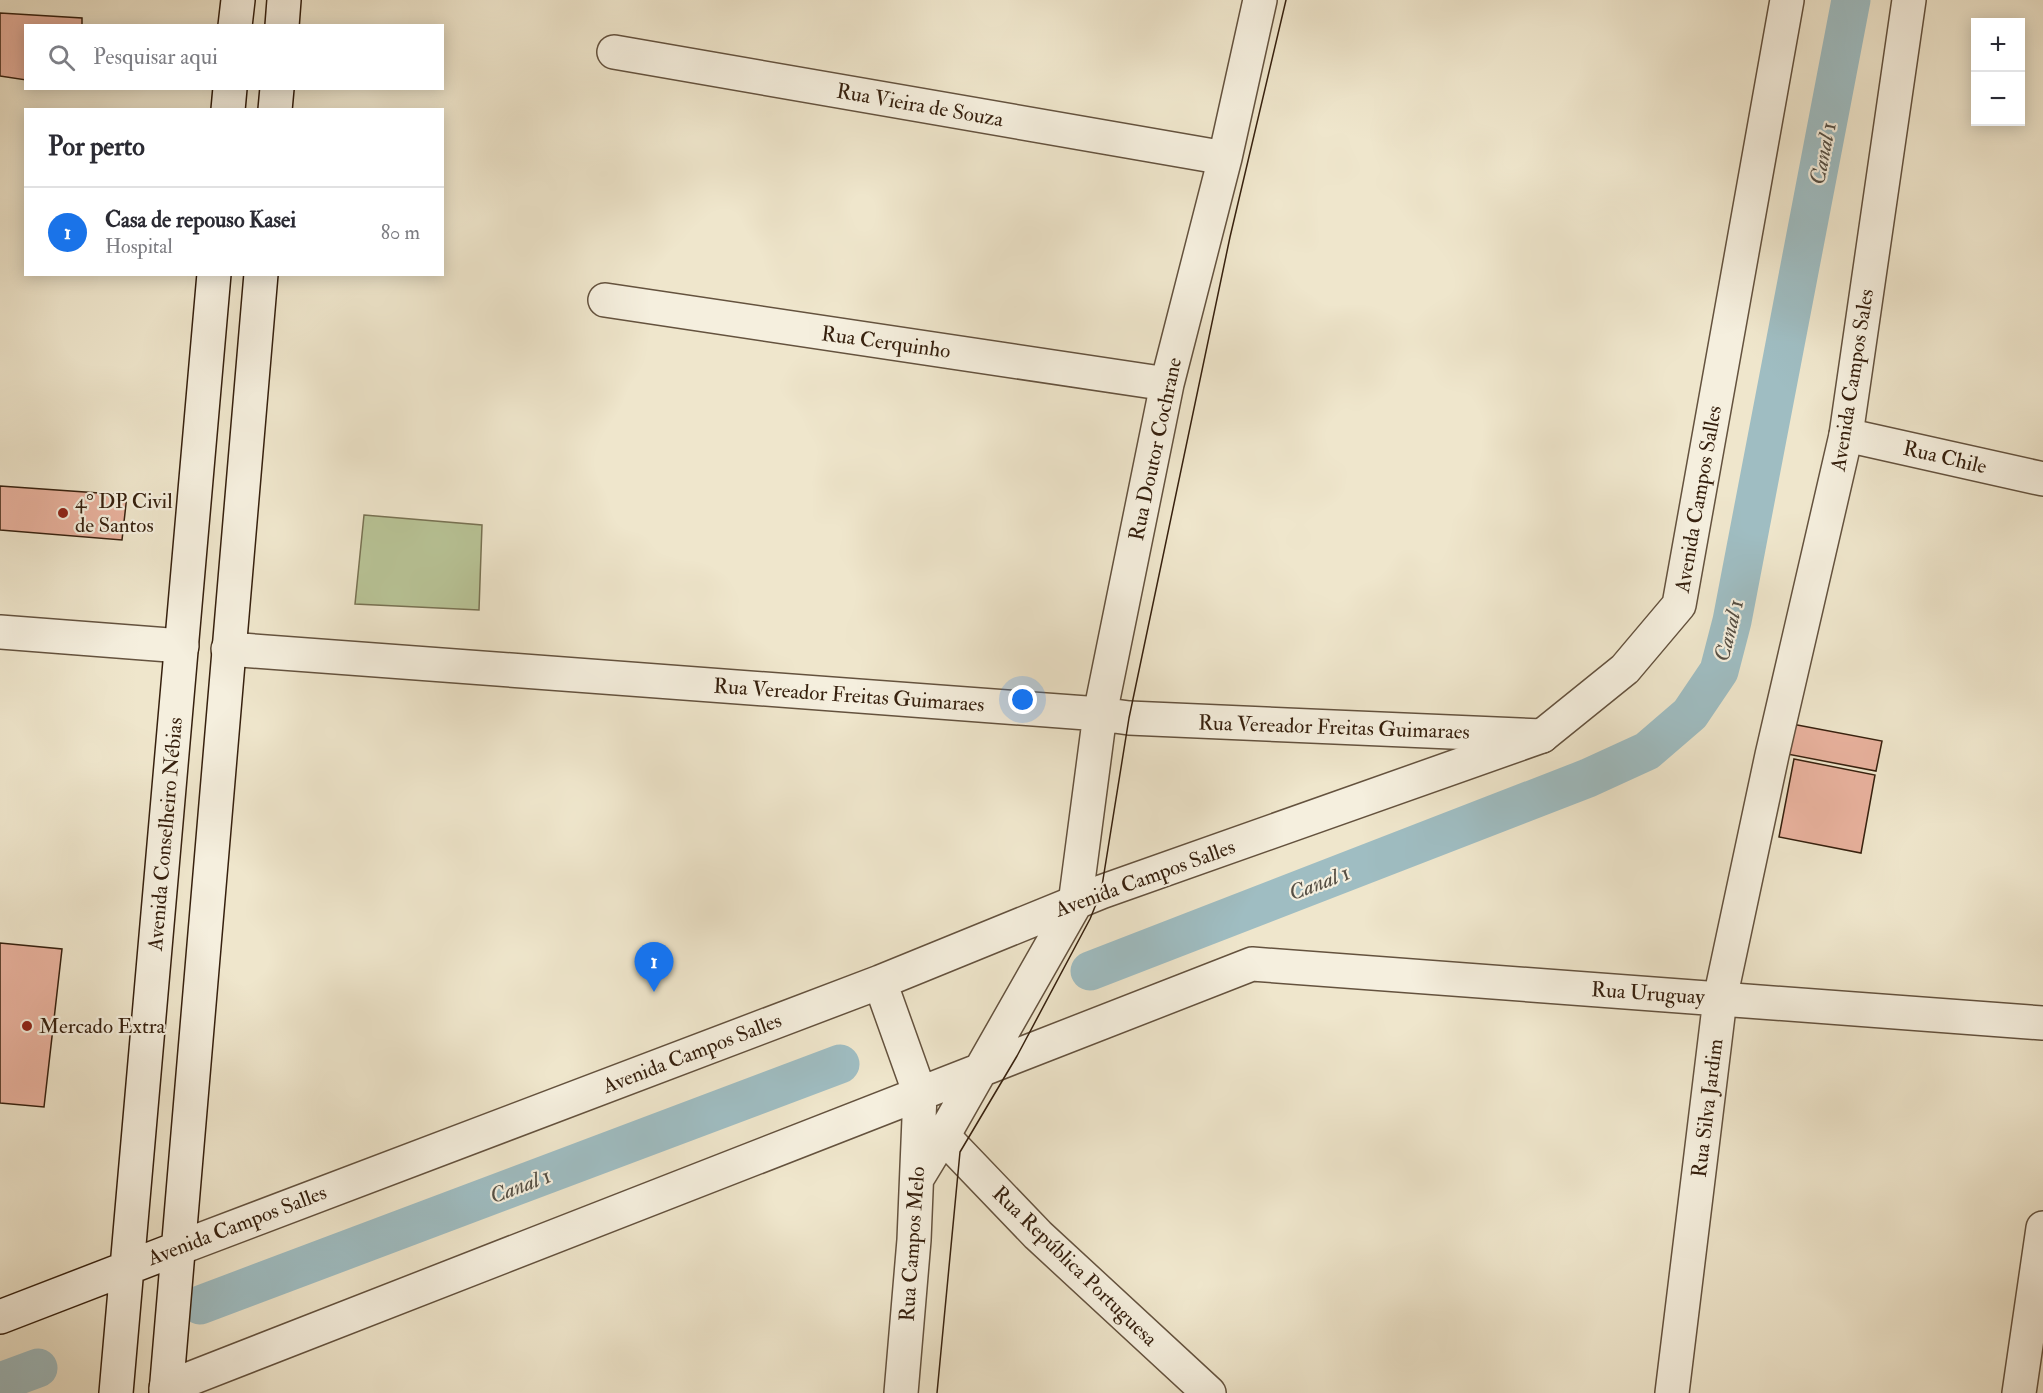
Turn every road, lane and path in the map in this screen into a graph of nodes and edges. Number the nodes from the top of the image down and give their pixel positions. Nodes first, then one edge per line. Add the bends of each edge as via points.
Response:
1 (238, 0) edge
2 (284, 0) edge
3 (1260, 0) edge
4 (1787, 0) edge
5 (1910, 0) edge
6 (235, 24) edge
7 (282, 24) edge
8 (614, 52) dead end
9 (230, 90) edge
10 (277, 90) edge
11 (228, 108) edge
12 (275, 108) edge
13 (1225, 158) junction
14 (214, 276) edge
15 (261, 276) edge
16 (605, 300) dead end
17 (1167, 384) junction
18 (1846, 435) junction
19 (2043, 479) edge
20 (0, 632) edge
21 (182, 646) junction
22 (228, 650) junction
23 (1100, 714) junction
24 (1542, 736) junction
25 (1772, 755) joint
26 (1075, 904) junction
27 (880, 981) junction
28 (1720, 999) junction
29 (2043, 1023) edge
30 (978, 1072) junction
31 (920, 1094) junction
32 (943, 1136) junction
33 (918, 1177) junction
34 (2043, 1228) edge
35 (179, 1248) junction
36 (127, 1267) junction
37 (0, 1317) edge
38 (162, 1391) edge
39 (116, 1393) edge
40 (901, 1393) edge
41 (1209, 1393) edge
42 (1672, 1393) edge
43 (2019, 1393) edge

1 - 6 street
2 - 7 street
3 - 13 street, Rua Doutor Cochrane
4 - 24 street, Avenida Campos Salles via 1679,605 1625,669
5 - 18 street, Avenida Campos Sales
8 - 13 street, Rua Vieira de Souza
9 - 11 street
10 - 12 street
13 - 17 street, Rua Doutor Cochrane
14 - 21 street, Avenida Conselheiro Nébias
15 - 22 street
16 - 17 street, Rua Cerquinho
17 - 23 street, Rua Doutor Cochrane
18 - 19 street, Rua Chile
18 - 25 street, Avenida Campos Sales
20 - 21 street
21 - 36 street, Avenida Conselheiro Nébias
22 - 23 street, Rua Vereador Freitas Guimaraes
22 - 35 street
23 - 24 street, Rua Vereador Freitas Guimaraes
23 - 26 street, Rua Doutor Cochrane
24 - 26 street, Avenida Campos Salles
25 - 28 street, Rua Silva Jardim
26 - 27 street, Avenida Campos Salles
26 - 30 street
27 - 31 street
27 - 35 street, Avenida Campos Salles
28 - 29 street, Rua Uruguay
28 - 30 street, Rua Uruguay via 1252,964
28 - 42 street, Rua Silva Jardim
30 - 31 street
30 - 32 street
31 - 33 street, Rua Campos Melo
31 - 38 street
32 - 33 street
32 - 41 street, Rua República Portuguesa via 1038,1235
33 - 40 street, Rua Campos Melo
34 - 43 street
35 - 36 street, Avenida Campos Salles
35 - 38 street
36 - 37 street, Avenida Campos Salles
36 - 39 street, Avenida Conselheiro Nébias

